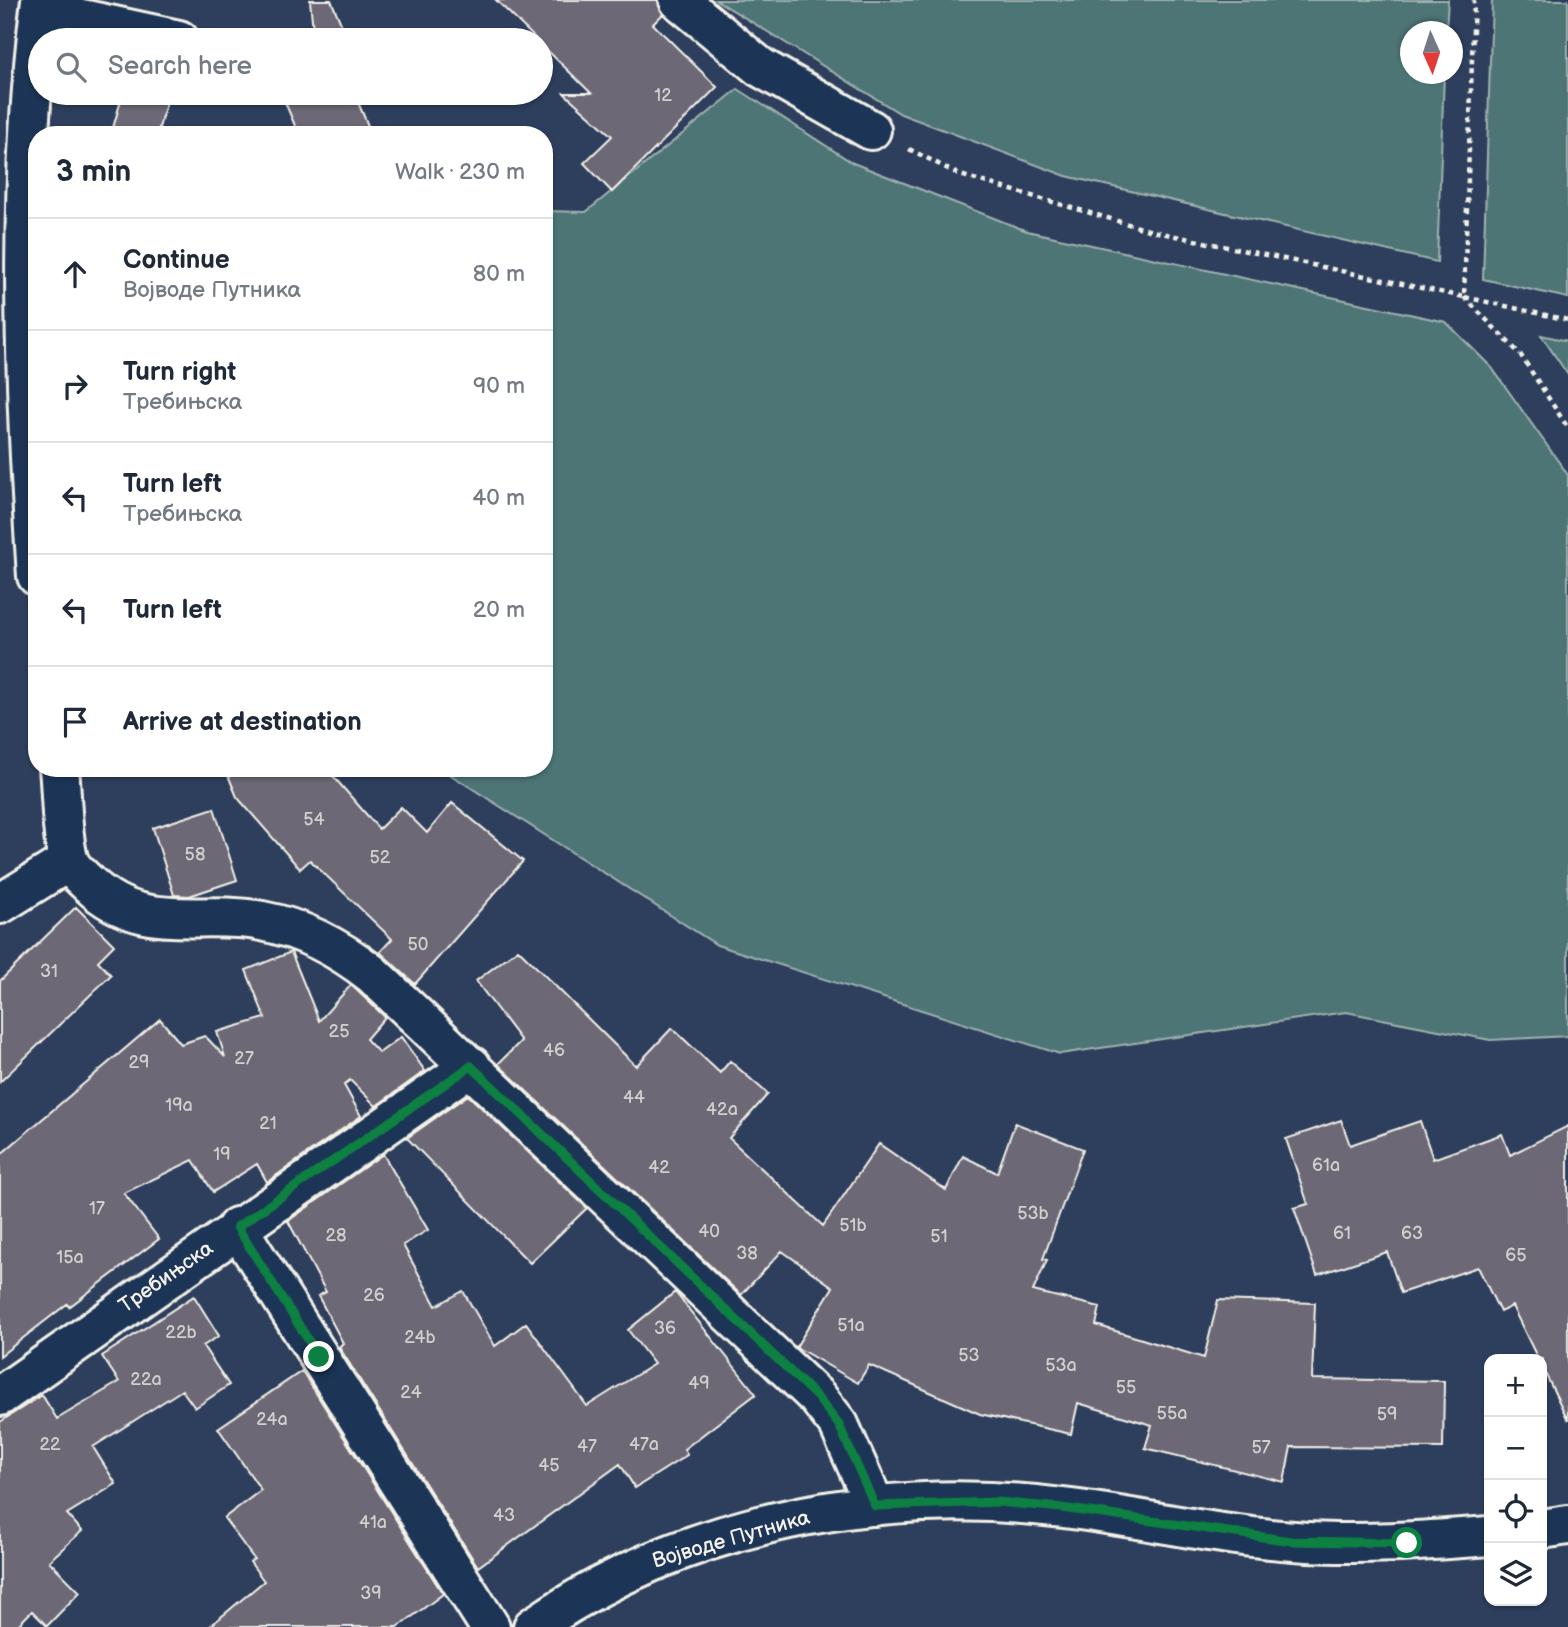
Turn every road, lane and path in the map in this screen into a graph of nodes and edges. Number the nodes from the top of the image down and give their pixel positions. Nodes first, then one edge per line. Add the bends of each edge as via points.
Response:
1 (679, 0) edge
2 (1474, 0) edge
3 (40, 5) edge
4 (38, 28) edge
5 (131, 28) edge
6 (29, 105) edge
7 (871, 130) joint
8 (1464, 297) junction
9 (13, 314) edge
10 (1568, 320) edge
11 (28, 426) edge
12 (1568, 428) edge
13 (60, 777) edge
14 (69, 861) junction
15 (0, 904) edge
16 (471, 1066) junction
17 (237, 1227) junction
18 (0, 1396) edge
19 (875, 1506) junction
20 (1568, 1525) edge
21 (1547, 1528) edge
22 (1484, 1536) edge
23 (490, 1627) edge
24 (533, 1627) edge

1 - 7 street via 760,67
2 - 8 path
3 - 4 street
3 - 5 street
6 - 9 street
7 - 8 path via 960,175 1152,231
8 - 10 path
8 - 12 path via 1520,354
9 - 11 street
13 - 14 street
14 - 15 street
14 - 16 street via 94,888 135,911 176,920 226,917 261,921 330,945 372,974
16 - 17 street, Требињска
16 - 19 street via 817,1397 839,1425
17 - 18 street, Требињска
17 - 23 street
19 - 22 street, Војводе Путника via 948,1502 1049,1506 1291,1541 1367,1544
19 - 24 street, Војводе Путника via 764,1525 646,1563
20 - 21 street

